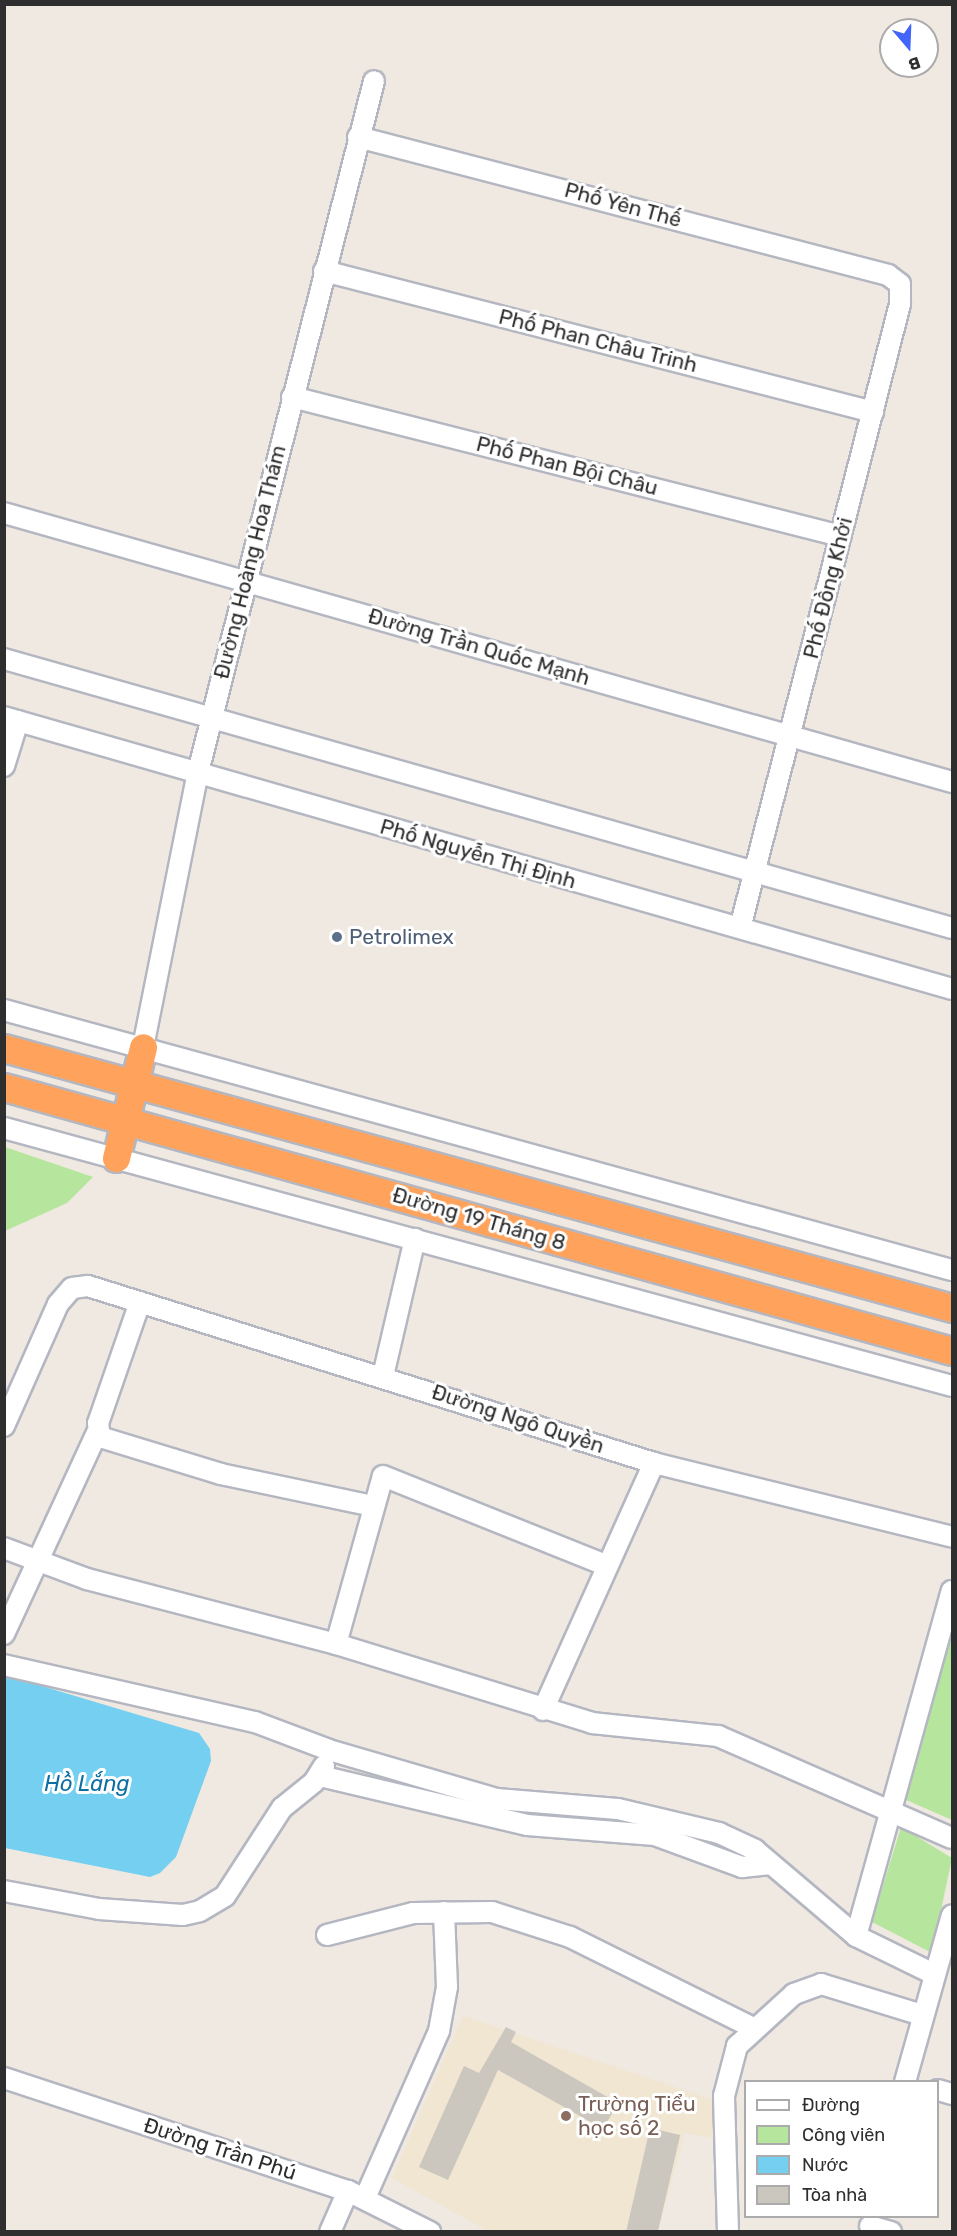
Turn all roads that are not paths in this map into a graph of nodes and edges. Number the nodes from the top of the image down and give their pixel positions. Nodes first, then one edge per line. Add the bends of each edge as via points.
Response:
1 (374, 81) dead end
2 (358, 137) junction
3 (324, 271) junction
4 (900, 304) joint
5 (292, 397) junction
6 (873, 412) junction
7 (4, 513) edge
8 (841, 536) junction
9 (243, 580) junction
10 (4, 659) edge
11 (11, 719) edge
12 (211, 720) junction
13 (793, 733) junction
14 (4, 766) edge
15 (197, 776) junction
16 (952, 782) edge
17 (756, 872) junction
18 (740, 928) junction
19 (952, 928) edge
20 (952, 989) edge
21 (4, 1010) edge
22 (143, 1047) junction
23 (4, 1048) edge
24 (134, 1084) junction
25 (4, 1087) edge
26 (127, 1118) junction
27 (4, 1128) edge
28 (116, 1158) junction
29 (415, 1239) junction
30 (952, 1270) edge
31 (140, 1302) junction
32 (952, 1308) edge
33 (952, 1351) edge
34 (383, 1376) junction
35 (952, 1386) edge
36 (4, 1426) edge
37 (97, 1433) junction
38 (654, 1463) junction
39 (373, 1506) junction
40 (952, 1537) edge
41 (4, 1548) edge
42 (41, 1562) junction
43 (606, 1565) junction
44 (952, 1591) edge
45 (4, 1634) edge
46 (336, 1644) junction
47 (4, 1665) edge
48 (543, 1710) junction
49 (329, 1750) junction
50 (320, 1776) junction
51 (888, 1811) junction
52 (952, 1838) edge
53 (771, 1864) junction
54 (4, 1891) edge
55 (444, 1912) junction
56 (952, 1916) edge
57 (327, 1935) dead end
58 (856, 1936) junction
59 (934, 1974) junction
60 (922, 2014) junction
61 (753, 2028) junction
62 (4, 2078) edge
63 (906, 2080) edge
64 (357, 2194) junction
65 (870, 2225) edge
66 (330, 2232) edge
67 (430, 2232) edge
68 (728, 2232) edge
69 (891, 2232) edge

1 - 2 street, Đường Hoàng Hoa Thám
2 - 3 street, Đường Hoàng Hoa Thám
2 - 4 street, Phố Yên Thế via 888,275 900,284
3 - 5 street, Đường Hoàng Hoa Thám
3 - 6 street, Phố Phan Châu Trinh
4 - 6 street, Phố Đồng Khởi
5 - 8 street, Phố Phan Bội Châu
5 - 9 street, Đường Hoàng Hoa Thám
6 - 8 street, Phố Đồng Khởi
7 - 9 street, Đường Trần Quốc Mạnh
8 - 13 street, Phố Đồng Khởi
9 - 12 street, Đường Hoàng Hoa Thám
9 - 13 street, Đường Trần Quốc Mạnh
10 - 12 street
11 - 14 street
11 - 15 street, Phố Nguyễn Thị Định
12 - 15 street, Đường Hoàng Hoa Thám
12 - 17 street
13 - 16 street, Đường Trần Quốc Mạnh
13 - 17 street, Phố Đồng Khởi
15 - 18 street, Phố Nguyễn Thị Định
15 - 22 street, Đường Hoàng Hoa Thám
17 - 18 street, Phố Đồng Khởi
17 - 19 street
18 - 20 street, Phố Nguyễn Thị Định
21 - 22 street
22 - 24 highway
22 - 30 street
23 - 24 highway, Đường 19 Tháng 8
24 - 26 highway
24 - 32 highway, Đường 19 Tháng 8
25 - 26 highway, Đường 19 Tháng 8
26 - 28 highway
26 - 33 highway, Đường 19 Tháng 8
27 - 28 street, Đường 19 Tháng 8
28 - 29 street, Đường 19 Tháng 8
29 - 34 street
29 - 35 street, Đường 19 Tháng 8
31 - 34 street, Đường Ngô Quyền
31 - 36 street, Đường Ngô Quyền via 88,1286 72,1288 58,1304
31 - 37 street
34 - 38 street, Đường Ngô Quyền
37 - 39 street via 159,1458
37 - 42 street via 72,1479
38 - 40 street, Đường Ngô Quyền
38 - 43 street
39 - 43 street via 383,1476
39 - 46 street
41 - 42 street
42 - 45 street
42 - 46 street via 137,1594
43 - 48 street
44 - 51 street
46 - 48 street
47 - 49 street via 255,1722
48 - 51 street via 592,1723 718,1736
49 - 50 street
49 - 53 street via 497,1799 618,1809 693,1824 738,1840
50 - 53 street via 527,1825 655,1835 742,1867
50 - 54 street via 282,1808 225,1896 200,1911 174,1915 99,1909
51 - 52 street
51 - 58 street
53 - 58 street
55 - 57 street via 385,1918
55 - 61 street via 492,1912 543,1926
55 - 64 street via 447,1987 439,2031
56 - 59 street
58 - 59 street
59 - 60 street
60 - 61 street via 820,1984 794,1994
60 - 63 street
61 - 68 street via 737,2046 726,2074
62 - 64 street, Đường Trần Phú
64 - 66 street
64 - 67 street, Đường Trần Phú
65 - 69 street

